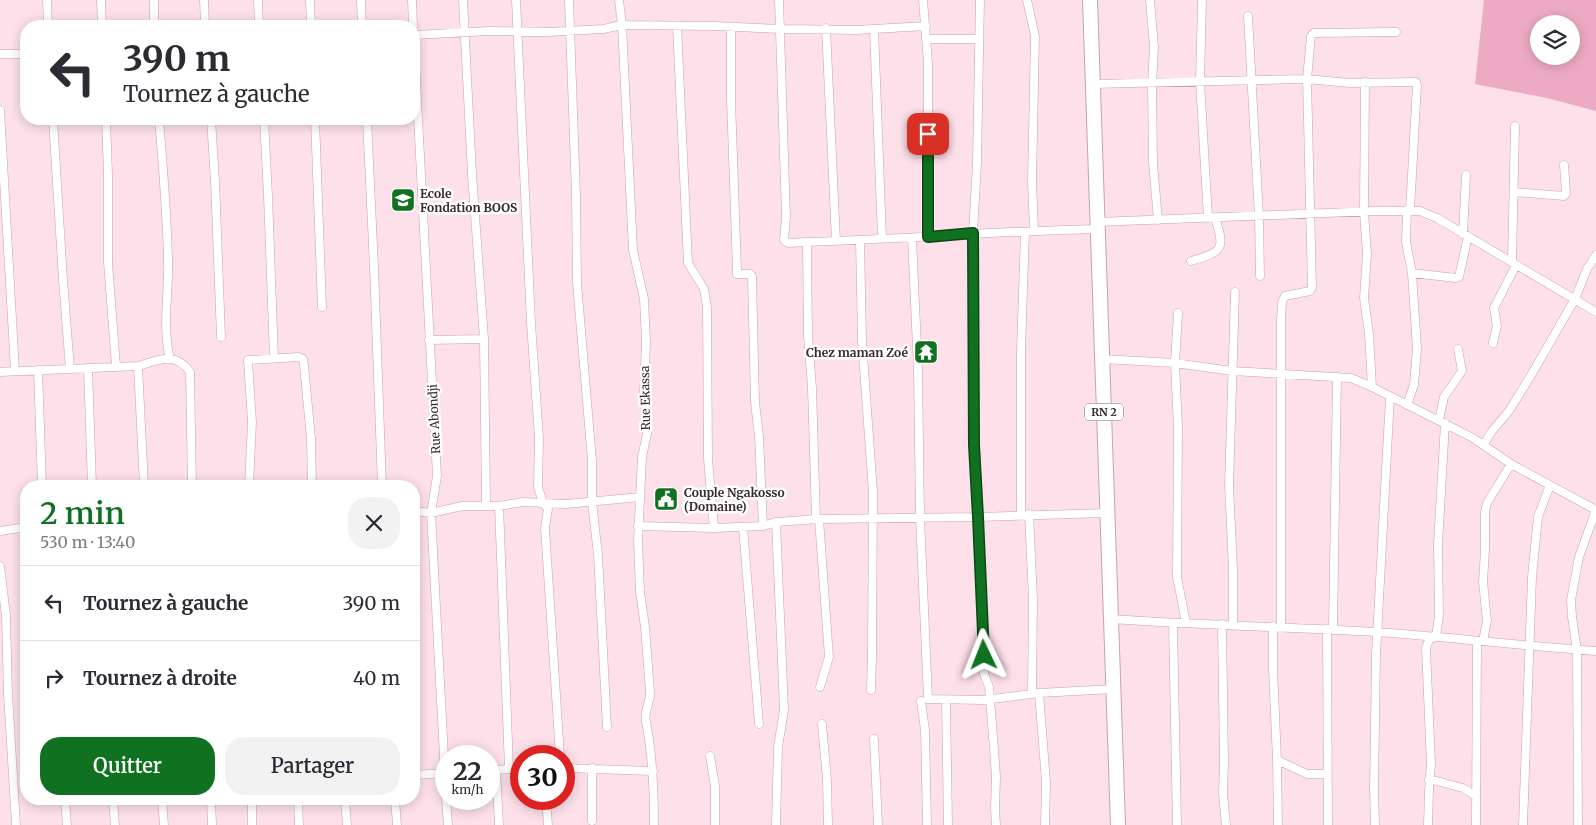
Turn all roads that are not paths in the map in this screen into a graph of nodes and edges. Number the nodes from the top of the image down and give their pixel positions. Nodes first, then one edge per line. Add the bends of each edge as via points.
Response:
1 (47, 0) edge
2 (101, 0) edge
3 (154, 0) edge
4 (204, 0) edge
5 (258, 0) edge
6 (310, 0) edge
7 (361, 0) edge
8 (412, 0) edge
9 (464, 0) edge
10 (516, 0) edge
11 (569, 0) edge
12 (619, 0) edge
13 (779, 0) edge
14 (923, 0) edge
15 (980, 0) edge
16 (1027, 0) edge
17 (1090, 0) edge
18 (1150, 0) edge
19 (1202, 0) edge
20 (1248, 16) dead end
21 (48, 20) edge
22 (102, 20) edge
23 (154, 20) edge
24 (205, 20) edge
25 (259, 20) edge
26 (312, 20) edge
27 (362, 20) edge
28 (413, 20) edge
29 (622, 25) junction
30 (678, 26) junction
31 (926, 26) junction
32 (731, 27) junction
33 (826, 28) junction
34 (781, 29) junction
35 (874, 29) junction
36 (571, 31) junction
37 (518, 32) junction
38 (1396, 32) dead end
39 (465, 33) junction
40 (420, 35) edge
41 (927, 39) junction
42 (979, 39) junction
43 (0, 54) edge
44 (20, 54) edge
45 (1307, 79) junction
46 (1252, 80) junction
47 (1200, 82) junction
48 (1365, 82) junction
49 (1093, 84) junction
50 (1152, 84) junction
51 (0, 110) edge
52 (53, 125) edge
53 (106, 125) edge
54 (159, 125) edge
55 (211, 125) edge
56 (264, 125) edge
57 (315, 125) edge
58 (367, 125) edge
59 (418, 125) edge
60 (1515, 126) dead end
61 (1564, 165) dead end
62 (1466, 175) dead end
63 (1514, 192) junction
64 (1408, 210) junction
65 (1364, 212) junction
66 (1310, 214) junction
67 (1259, 216) junction
68 (1211, 218) junction
69 (1158, 220) junction
70 (1097, 225) junction
71 (1034, 230) junction
72 (1025, 232) junction
73 (973, 233) junction
74 (1466, 235) junction
75 (928, 237) junction
76 (882, 238) junction
77 (912, 238) junction
78 (860, 240) junction
79 (836, 241) junction
80 (806, 242) junction
81 (1596, 255) edge
82 (1191, 262) dead end
83 (1514, 263) junction
84 (1412, 273) junction
85 (1260, 276) dead end
86 (1235, 292) dead end
87 (1575, 300) junction
88 (322, 307) dead end
89 (1596, 312) edge
90 (1178, 313) dead end
91 (221, 337) dead end
92 (484, 339) junction
93 (429, 340) junction
94 (1493, 343) dead end
95 (1458, 349) dead end
96 (274, 358) junction
97 (170, 359) junction
98 (1102, 359) junction
99 (1175, 363) junction
100 (116, 366) junction
101 (138, 366) junction
102 (88, 368) junction
103 (70, 369) junction
104 (38, 370) junction
105 (15, 371) junction
106 (1232, 371) junction
107 (0, 372) edge
108 (1281, 375) junction
109 (1337, 377) junction
110 (1372, 387) junction
111 (1390, 397) junction
112 (1407, 405) junction
113 (1442, 422) junction
114 (1484, 444) junction
115 (1511, 464) junction
116 (42, 480) edge
117 (92, 480) edge
118 (144, 480) edge
119 (192, 480) edge
120 (249, 480) edge
121 (312, 480) edge
122 (382, 480) edge
123 (1550, 485) junction
124 (640, 497) junction
125 (592, 502) junction
126 (543, 504) junction
127 (486, 505) junction
128 (499, 506) junction
129 (1596, 510) edge
130 (420, 512) edge
131 (431, 513) junction
132 (1108, 513) junction
133 (1025, 515) junction
134 (978, 517) junction
135 (873, 518) junction
136 (920, 518) junction
137 (818, 519) junction
138 (776, 522) junction
139 (638, 526) junction
140 (763, 526) junction
141 (743, 527) junction
142 (20, 528) edge
143 (714, 528) junction
144 (0, 531) edge
145 (0, 566) edge
146 (1110, 619) junction
147 (1173, 623) junction
148 (1186, 623) junction
149 (1222, 624) junction
150 (1233, 626) junction
151 (1277, 626) junction
152 (1330, 630) junction
153 (1378, 632) junction
154 (1432, 637) junction
155 (1480, 641) junction
156 (1529, 646) junction
157 (1577, 650) junction
158 (1596, 651) edge
159 (820, 687) dead end
160 (1113, 689) junction
161 (871, 690) dead end
162 (1036, 694) junction
163 (989, 699) junction
164 (946, 700) junction
165 (921, 701) dead end
166 (759, 724) dead end
167 (822, 724) dead end
168 (607, 727) dead end
169 (874, 739) dead end
170 (444, 745) edge
171 (559, 745) edge
172 (710, 756) dead end
173 (1277, 760) junction
174 (575, 768) edge
175 (592, 768) junction
176 (509, 769) joint
177 (500, 770) edge
178 (653, 771) junction
179 (435, 774) edge
180 (1327, 774) junction
181 (420, 775) edge
182 (1429, 779) junction
183 (1476, 796) junction
184 (65, 805) edge
185 (113, 805) edge
186 (162, 805) edge
187 (211, 805) edge
188 (252, 805) edge
189 (298, 805) edge
190 (346, 805) edge
191 (396, 805) edge
192 (447, 810) edge
193 (497, 810) edge
194 (547, 810) edge
195 (592, 821) dead end
196 (16, 825) edge
197 (67, 825) edge
198 (115, 825) edge
199 (164, 825) edge
200 (212, 825) edge
201 (252, 825) edge
202 (299, 825) edge
203 (347, 825) edge
204 (397, 825) edge
205 (448, 825) edge
206 (499, 825) edge
207 (548, 825) edge
208 (654, 825) edge
209 (715, 825) edge
210 (776, 825) edge
211 (828, 825) edge
212 (878, 825) edge
213 (927, 825) edge
214 (948, 825) edge
215 (996, 825) edge
216 (1045, 825) edge
217 (1118, 825) edge
218 (1177, 825) edge
219 (1226, 825) edge
220 (1278, 825) edge
221 (1328, 825) edge
222 (1375, 825) edge
223 (1428, 825) edge
224 (1476, 825) edge
225 (1523, 825) edge
226 (1578, 825) edge

1 - 21 street
2 - 22 street
3 - 23 street
4 - 24 street
5 - 25 street
6 - 26 street
7 - 27 street
8 - 28 street
9 - 39 street
10 - 37 street
11 - 36 street
12 - 29 street, Rue Ekassa
13 - 34 street
14 - 31 street
15 - 42 street
16 - 71 street via 1035,36
17 - 49 highway, RN 2
18 - 50 street via 1154,47
19 - 47 street
20 - 46 street
29 - 30 street
29 - 36 street
29 - 124 street, Rue Ekassa via 633,250 644,299 646,342 644,394 647,434
30 - 32 street
30 - 143 street via 688,263 704,289 708,307 708,460
31 - 35 street
31 - 41 street
32 - 34 street
32 - 140 street via 737,274 752,276 755,402
33 - 34 street
33 - 35 street
33 - 79 street
34 - 80 street via 784,240 788,243
35 - 76 street
36 - 37 street
36 - 125 street via 577,284 592,460
37 - 39 street
37 - 126 street via 539,438 538,487
38 - 45 street via 1314,33
39 - 40 street
39 - 92 street
41 - 42 street
41 - 75 street
42 - 73 street
43 - 44 street
45 - 46 street
45 - 48 street
45 - 66 street
46 - 47 street
46 - 67 street
47 - 50 street
47 - 68 street
48 - 64 street via 1414,81 1418,85
48 - 65 street
49 - 50 street
49 - 70 highway, RN 2
50 - 69 street
51 - 105 street
52 - 103 street
53 - 100 street via 108,264
54 - 97 street via 168,261 166,331
55 - 91 street
56 - 96 street
57 - 88 street
58 - 122 street
59 - 93 street, Rue Abondji
60 - 63 street
61 - 63 street via 1564,196
62 - 74 street
63 - 83 street
64 - 65 street
64 - 74 street via 1437,218
64 - 84 street via 1406,242
65 - 66 street
65 - 110 street via 1367,254 1364,298
66 - 67 street
66 - 108 street via 1312,287 1310,291 1287,295 1282,302
67 - 68 street
67 - 85 street
68 - 69 street
68 - 82 street via 1222,240 1220,247 1211,255
69 - 70 street
70 - 71 street
70 - 98 highway, RN 2
71 - 72 street
72 - 73 street
72 - 133 street via 1021,350
73 - 75 street
73 - 134 street via 974,445
74 - 83 street
74 - 84 street via 1459,277
75 - 77 street
76 - 77 street
76 - 78 street
77 - 136 street
78 - 79 street
78 - 135 street via 862,342
79 - 80 street
80 - 137 street
81 - 87 street
83 - 87 street
83 - 94 street via 1494,308 1497,328
84 - 112 street via 1417,360
86 - 106 street
87 - 89 street
87 - 114 street via 1514,402
90 - 99 street
92 - 93 street
92 - 127 street
93 - 131 street, Rue Abondji via 437,476
95 - 113 street via 1462,371 1444,396
96 - 120 street via 248,360 252,422
96 - 121 street via 303,359
97 - 101 street
97 - 119 street via 184,363 190,372
98 - 99 street
98 - 132 highway, RN 2
99 - 106 street
99 - 148 street via 1177,577
100 - 101 street
100 - 102 street
101 - 118 street
102 - 103 street
102 - 117 street
103 - 104 street
104 - 105 street
104 - 116 street
105 - 107 street
106 - 108 street
106 - 150 street via 1229,485
108 - 109 street
108 - 151 street
109 - 110 street via 1351,378
109 - 152 street
110 - 111 street
111 - 112 street
111 - 153 street
112 - 113 street
113 - 114 street
113 - 154 street via 1438,544 1440,616 1438,633
114 - 115 street
115 - 123 street
115 - 155 street via 1487,503 1485,512 1483,582 1487,621
123 - 129 street
123 - 156 street via 1536,525
124 - 125 street
124 - 139 street, Rue Ekassa
125 - 126 street
125 - 168 street
126 - 128 street via 523,502
126 - 171 street via 548,509 546,528
127 - 128 street
127 - 131 street
128 - 176 street
129 - 157 street via 1580,557 1571,600
130 - 131 street
131 - 170 street, Rue Abondji
132 - 133 street
132 - 146 highway, RN 2
133 - 134 street
133 - 162 street via 1034,600
134 - 136 street
134 - 163 street via 984,674
135 - 136 street
135 - 137 street
135 - 161 street
136 - 164 street via 928,699
137 - 138 street
137 - 159 street via 830,657
138 - 140 street
138 - 210 street via 784,710 778,747
139 - 143 street
139 - 178 street, Rue Ekassa via 640,592 650,692 646,720
140 - 141 street
141 - 143 street
141 - 166 street
142 - 144 street
145 - 196 street via 6,616
146 - 147 street
146 - 160 highway, RN 2
147 - 148 street
147 - 218 street
148 - 149 street
149 - 150 street
149 - 219 street
150 - 151 street
151 - 152 street
151 - 173 street via 1273,668
152 - 153 street
152 - 180 street
153 - 154 street
153 - 222 street
154 - 155 street
154 - 182 street via 1426,648
155 - 156 street
155 - 183 street
156 - 157 street
156 - 225 street
157 - 158 street
157 - 226 street
160 - 162 street
160 - 217 highway, RN 2
162 - 163 street
162 - 216 street via 1046,782
163 - 164 street
163 - 215 street via 996,777
164 - 214 street
165 - 213 street via 926,746
167 - 211 street
169 - 212 street
172 - 209 street via 715,786
173 - 180 street via 1307,774
173 - 220 street
174 - 175 street
175 - 178 street
175 - 195 street
176 - 177 street
178 - 208 street, Rue Ekassa
179 - 181 street
180 - 221 street
182 - 183 street via 1463,788
182 - 223 street
183 - 224 street
184 - 197 street
185 - 198 street
186 - 199 street
187 - 200 street
188 - 201 street
189 - 202 street
190 - 203 street
191 - 204 street
192 - 205 street
193 - 206 street
194 - 207 street

